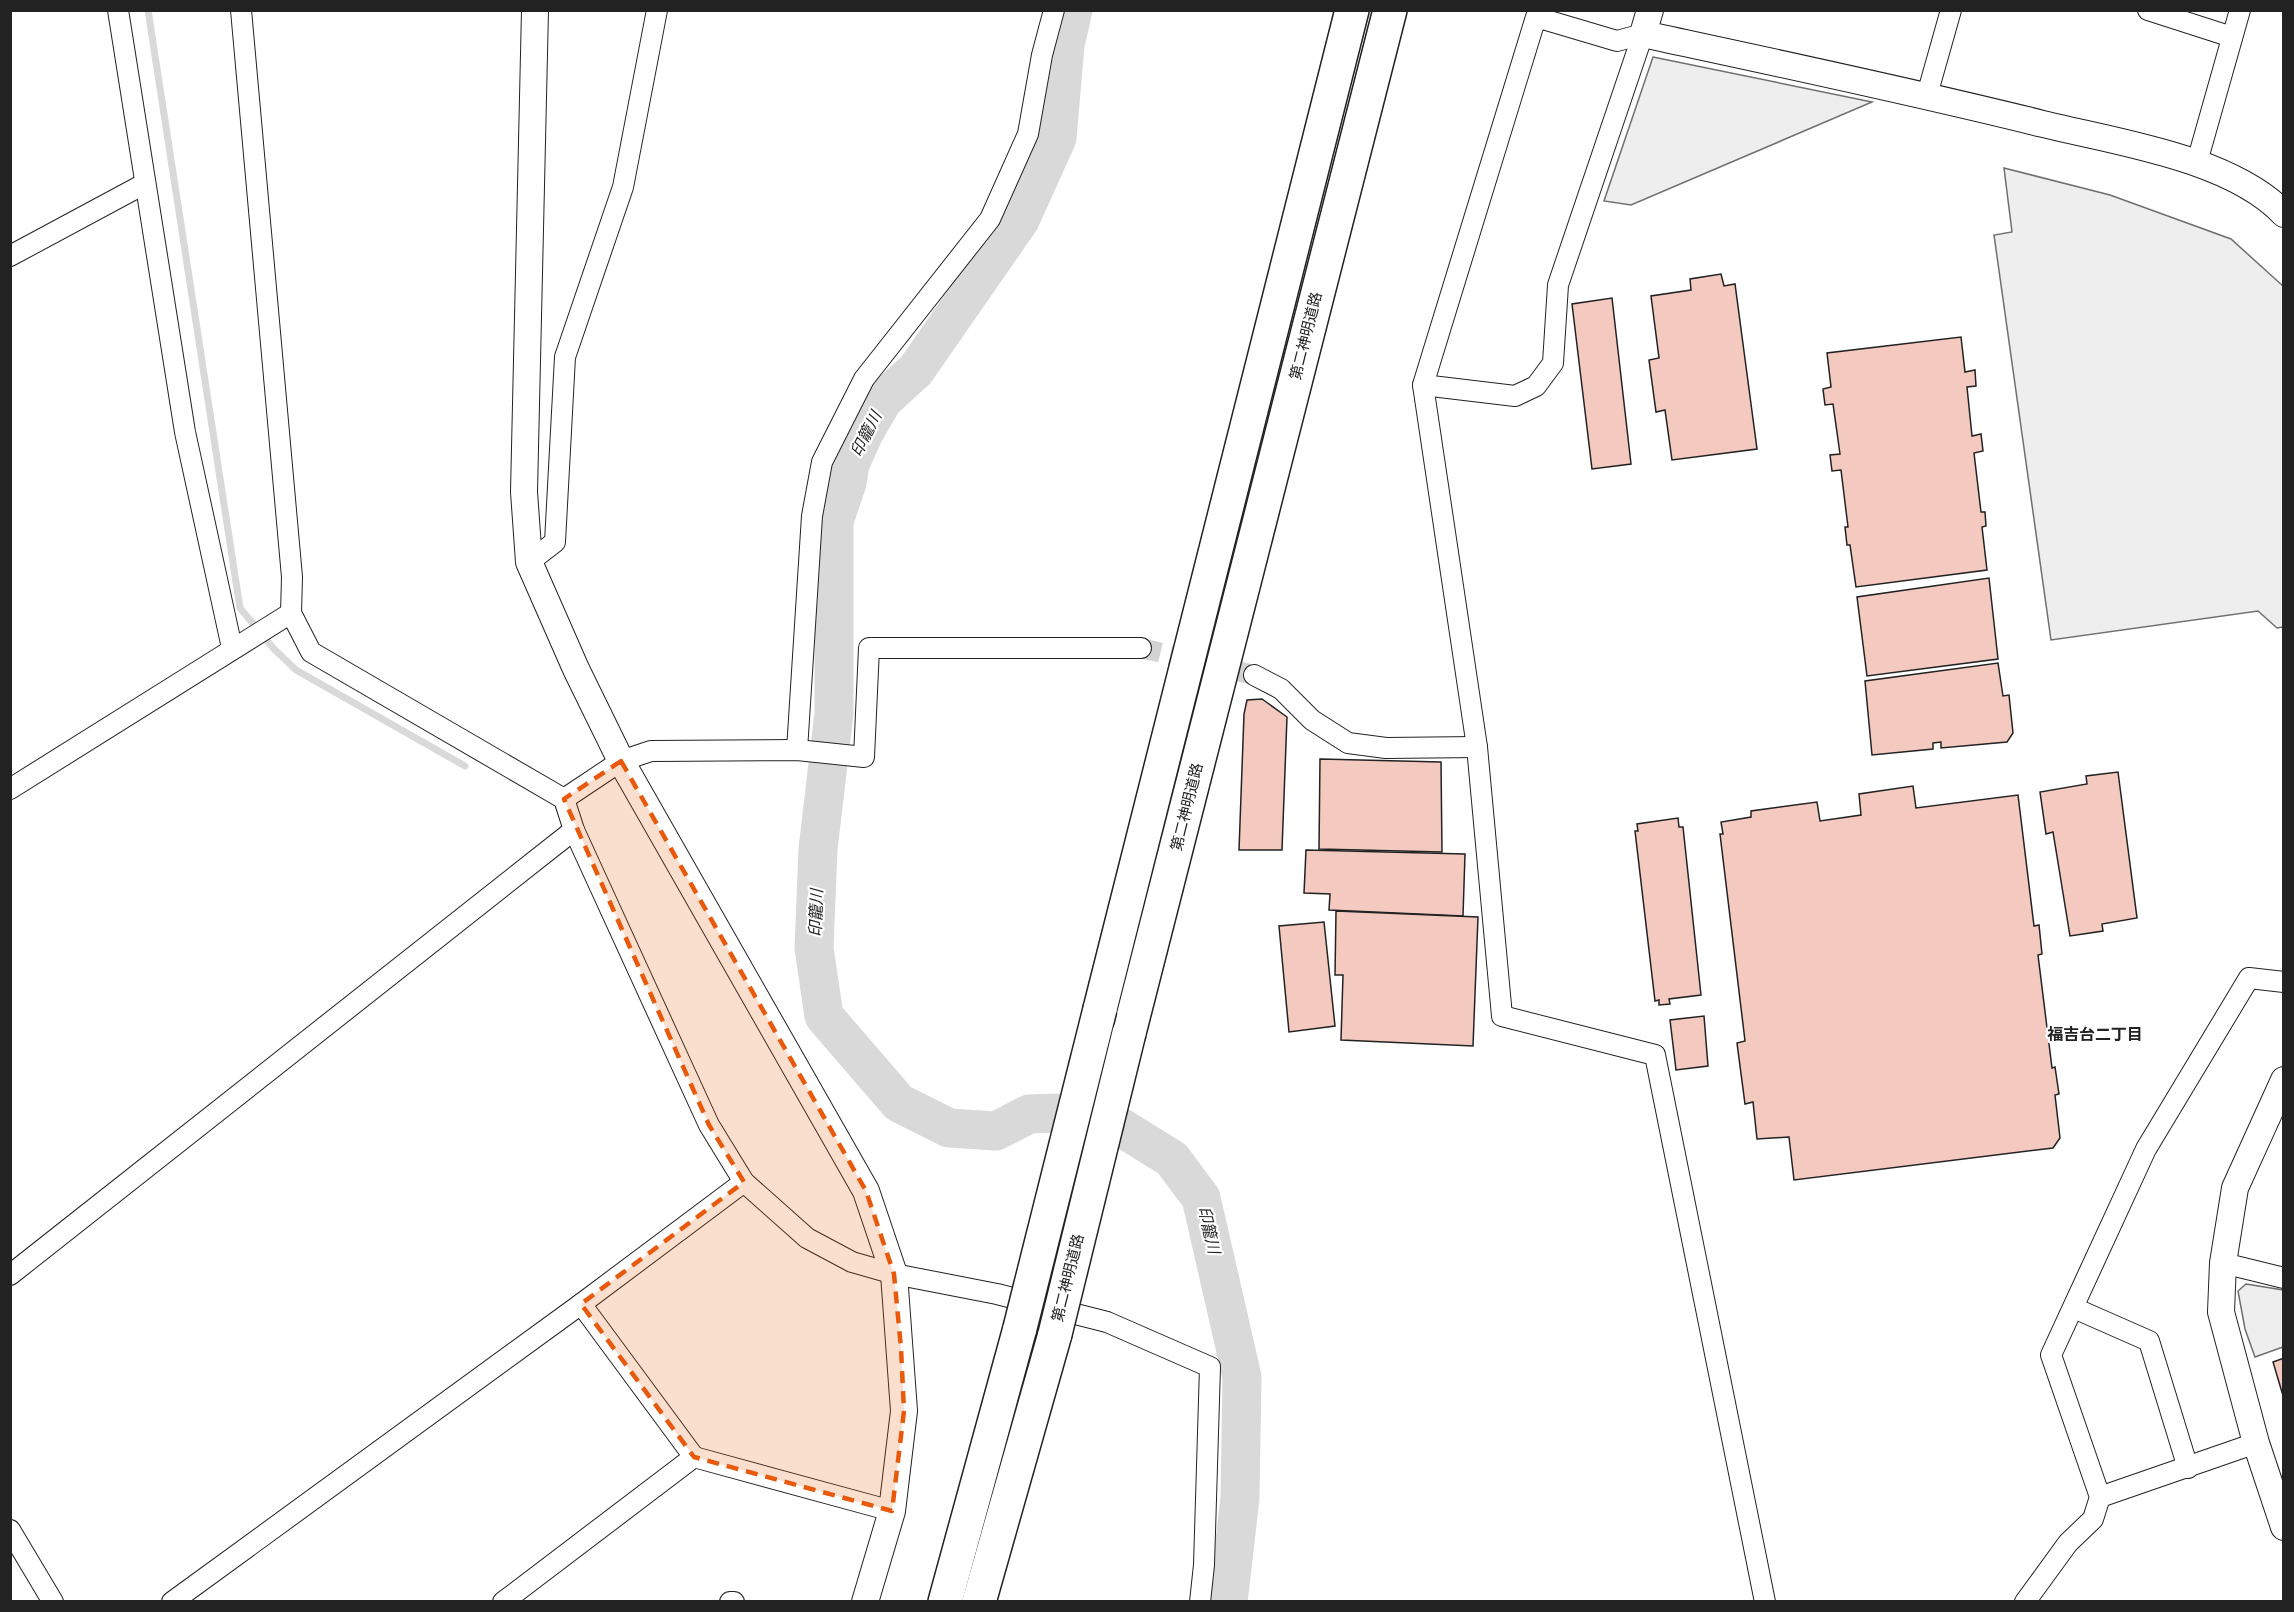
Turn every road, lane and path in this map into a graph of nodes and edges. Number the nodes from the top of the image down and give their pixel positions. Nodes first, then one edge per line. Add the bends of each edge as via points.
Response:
1 (118, 10) edge
2 (241, 10) edge
3 (535, 10) edge
4 (657, 10) edge
5 (1054, 10) edge
6 (1352, 10) edge
7 (1390, 10) edge
8 (1951, 10) edge
9 (2148, 10) edge
10 (2240, 10) edge
11 (1647, 22) edge
12 (2232, 37) junction
13 (1927, 95) junction
14 (2197, 162) junction
15 (144, 184) junction
16 (2283, 214) edge
17 (10, 256) edge
18 (1423, 385) junction
19 (529, 562) junction
20 (291, 613) junction
21 (232, 648) junction
22 (1141, 648) tunnel mouth
23 (1254, 675) tunnel mouth
24 (1477, 747) junction
25 (796, 750) junction
26 (621, 761) junction
27 (10, 789) edge
28 (564, 799) junction
29 (574, 830) junction
30 (2283, 982) edge
31 (2283, 1080) edge
32 (744, 1182) junction
33 (2223, 1263) junction
34 (894, 1274) junction
35 (10, 1275) edge
36 (2283, 1278) edge
37 (581, 1304) junction
38 (2074, 1308) junction
39 (2256, 1443) junction
40 (694, 1457) junction
41 (2188, 1468) junction
42 (2100, 1497) junction
43 (891, 1511) junction
44 (2283, 1527) edge
45 (10, 1530) edge
46 (527, 1594) edge
47 (53, 1602) edge
48 (172, 1602) edge
49 (503, 1602) edge
50 (865, 1602) edge
51 (945, 1602) edge
52 (979, 1602) edge
53 (1200, 1602) edge
54 (1765, 1602) edge
55 (2025, 1602) edge

1 - 15 street
2 - 20 street via 292,577
3 - 19 street via 524,492
4 - 19 street via 622,187 565,357 555,542
5 - 25 street via 1028,134 990,219 864,379 822,462 812,516
6 - 51 highway, bridge via 1020,1328
7 - 52 highway, 第二神明道路, bridge via 1054,1334
8 - 13 street
9 - 12 street
10 - 12 street
11 - 13 street
11 - 18 street via 1558,285 1553,363 1536,386 1515,396
11 - 18 street via 1617,41 1536,16
12 - 14 street
13 - 14 street
14 - 16 street via 2269,198
15 - 17 street
15 - 21 street via 185,432
18 - 24 street
19 - 26 street
20 - 21 street
20 - 28 street via 311,652
21 - 27 street
22 - 25 street via 868,648 864,757
23 - 24 street via 1281,689 1312,720 1348,743 1386,748
24 - 54 street via 1502,1016 1655,1056
25 - 26 street via 651,751
26 - 28 street
26 - 34 street via 866,1191
28 - 29 street
29 - 32 street via 709,1125
29 - 35 street
30 - 38 street via 2248,978 2146,1149
31 - 33 street via 2235,1188
32 - 34 street via 807,1238 852,1262
32 - 37 street
33 - 36 street
33 - 39 street via 2221,1312
34 - 43 street via 904,1411
34 - 53 street via 997,1293 1107,1322 1210,1367
37 - 40 street
37 - 48 street
38 - 41 street via 2148,1341
38 - 42 street via 2051,1355
39 - 41 street
39 - 44 street
40 - 43 street
40 - 46 street
41 - 42 street
42 - 55 street via 2093,1520 2068,1543
43 - 50 street
45 - 47 street
46 - 49 street

